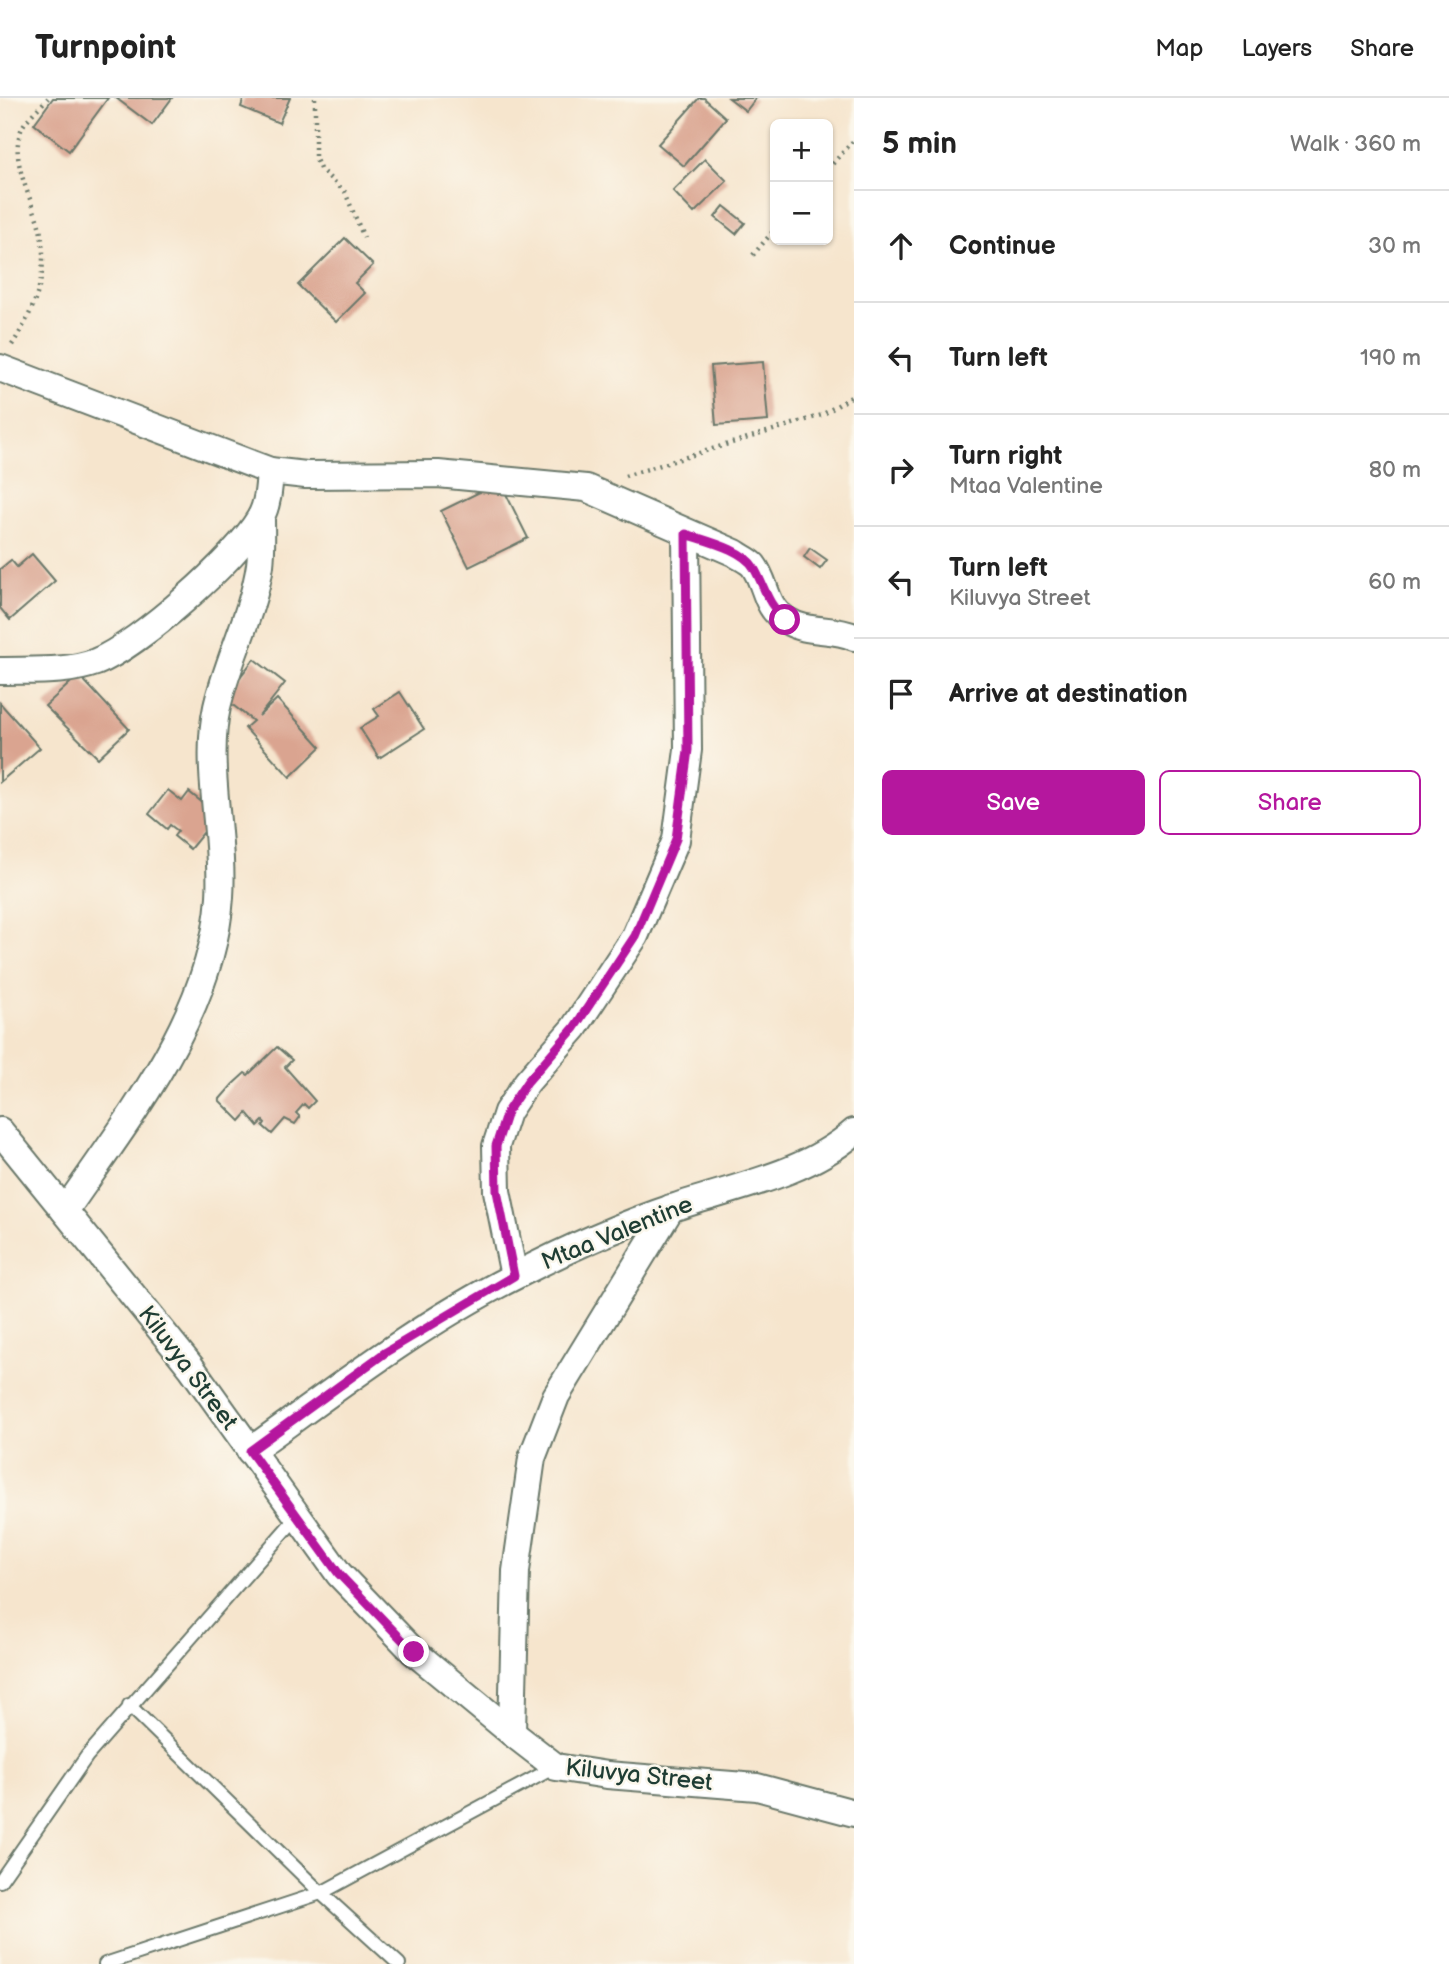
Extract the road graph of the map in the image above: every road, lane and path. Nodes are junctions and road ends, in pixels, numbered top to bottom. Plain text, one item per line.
1 (48, 98) edge
2 (315, 98) edge
3 (854, 139) edge
4 (833, 163) edge
5 (770, 235) edge
6 (364, 238) dead end
7 (753, 255) dead end
8 (3, 361) edge
9 (854, 395) edge
10 (270, 471) junction
11 (586, 488) junction
12 (261, 517) junction
13 (686, 534) junction
14 (854, 637) edge
15 (0, 671) edge
16 (0, 1131) edge
17 (854, 1132) edge
18 (671, 1208) junction
19 (65, 1211) junction
20 (514, 1276) junction
21 (250, 1451) junction
22 (296, 1518) junction
23 (129, 1705) junction
24 (512, 1733) junction
25 (556, 1767) junction
26 (854, 1813) edge
27 (0, 1881) edge
28 (321, 1893) junction
29 (105, 1964) edge
30 (399, 1964) edge

1 - 8 path
2 - 6 path
3 - 4 path
5 - 7 path
8 - 10 street
9 - 11 path
10 - 11 street
10 - 12 street
11 - 13 street
12 - 15 street
12 - 19 street
13 - 14 street
13 - 20 street
16 - 19 street, Kiluvya Street
17 - 18 street, Mtaa Valentine
18 - 20 street, Mtaa Valentine
18 - 24 street
19 - 21 street, Kiluvya Street
20 - 21 street, Mtaa Valentine
21 - 22 street, Kiluvya Street
22 - 23 lane
22 - 24 street, Kiluvya Street
23 - 27 lane
23 - 28 lane
24 - 25 street, Kiluvya Street
25 - 26 street, Kiluvya Street
25 - 28 lane
28 - 29 lane
28 - 30 lane

